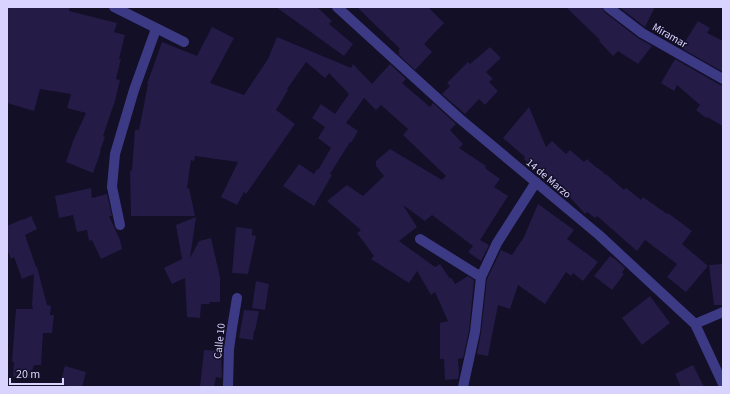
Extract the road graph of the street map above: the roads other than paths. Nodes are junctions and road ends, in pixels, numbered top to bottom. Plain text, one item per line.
1 (114, 7) edge
2 (337, 7) edge
3 (608, 7) edge
4 (156, 29) junction
5 (184, 42) dead end
6 (723, 79) edge
7 (536, 182) junction
8 (120, 225) dead end
9 (420, 239) dead end
10 (481, 277) junction
11 (237, 298) dead end
12 (723, 312) edge
13 (695, 324) junction
14 (723, 384) edge
15 (228, 387) edge
16 (463, 387) edge

1 - 4 street
2 - 7 street, 14 de Marzo
3 - 6 street, Miramar
4 - 5 street
4 - 8 street
7 - 10 street
7 - 13 street, 14 de Marzo
9 - 10 street
10 - 16 street
11 - 15 street, Calle 10
12 - 13 street
13 - 14 street, 14 de Marzo

